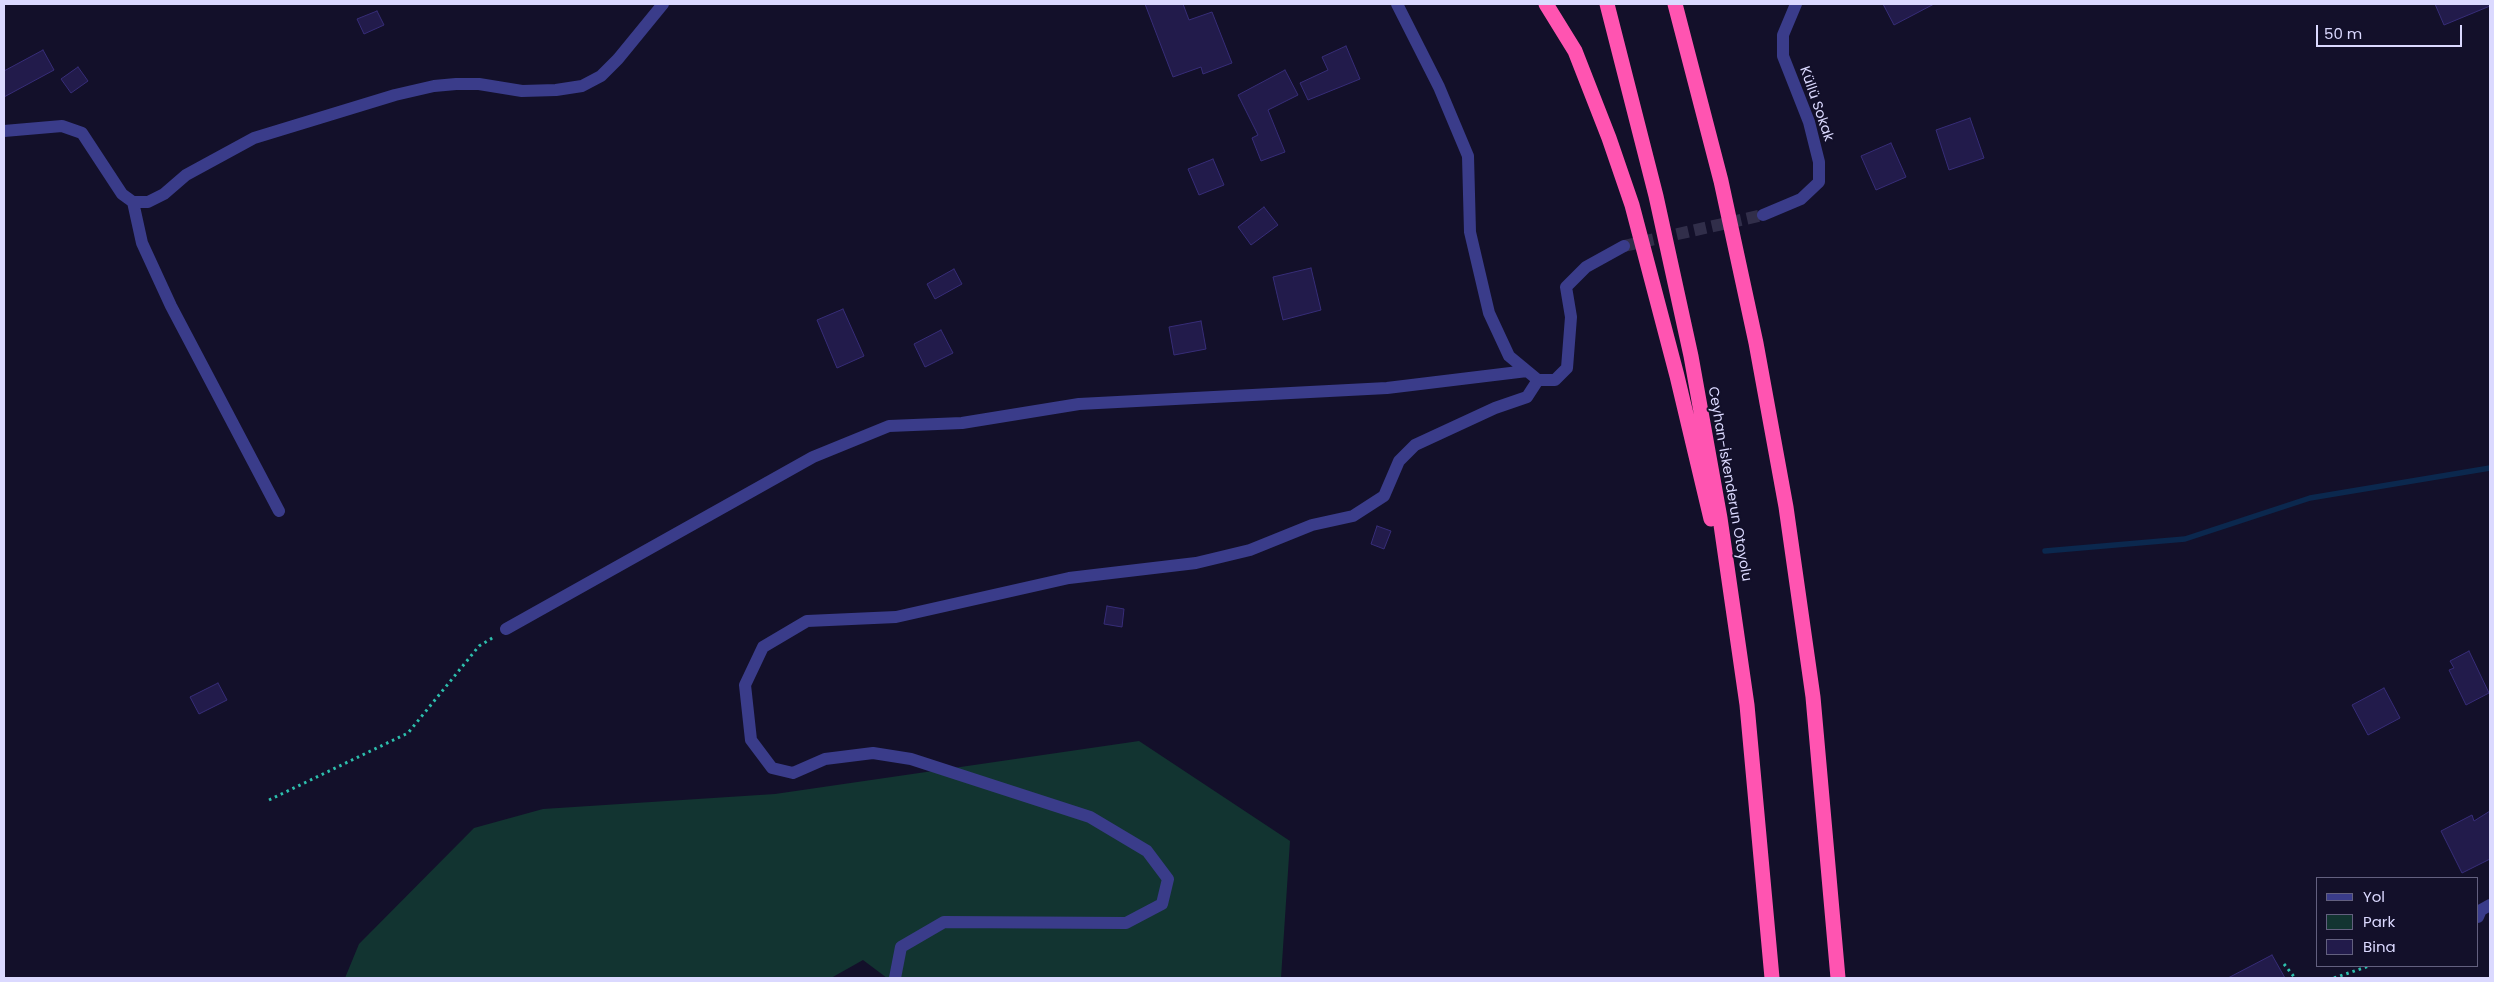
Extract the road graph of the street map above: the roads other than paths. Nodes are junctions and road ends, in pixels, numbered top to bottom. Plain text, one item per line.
1 (663, 4) edge
2 (1398, 4) edge
3 (1546, 4) edge
4 (1607, 4) edge
5 (1675, 4) edge
6 (1796, 4) edge
7 (4, 131) edge
8 (133, 202) junction
9 (1763, 215) tunnel mouth
10 (1624, 246) tunnel mouth
11 (1527, 371) junction
12 (1538, 380) junction
13 (279, 511) dead end
14 (506, 629) road end
15 (1747, 705) junction
16 (2490, 905) edge
17 (2479, 915) edge
18 (895, 978) edge
19 (1772, 978) edge
20 (1838, 978) edge

1 - 8 street
2 - 11 street
3 - 15 highway
4 - 15 highway, Ceyhan-İskenderun Otoyolu
5 - 20 highway
6 - 9 street, Küllü Sokak
7 - 8 street
8 - 13 street
10 - 12 street
11 - 12 street
11 - 14 street
12 - 18 street
15 - 19 highway, Ceyhan-İskenderun Otoyolu
16 - 17 street

